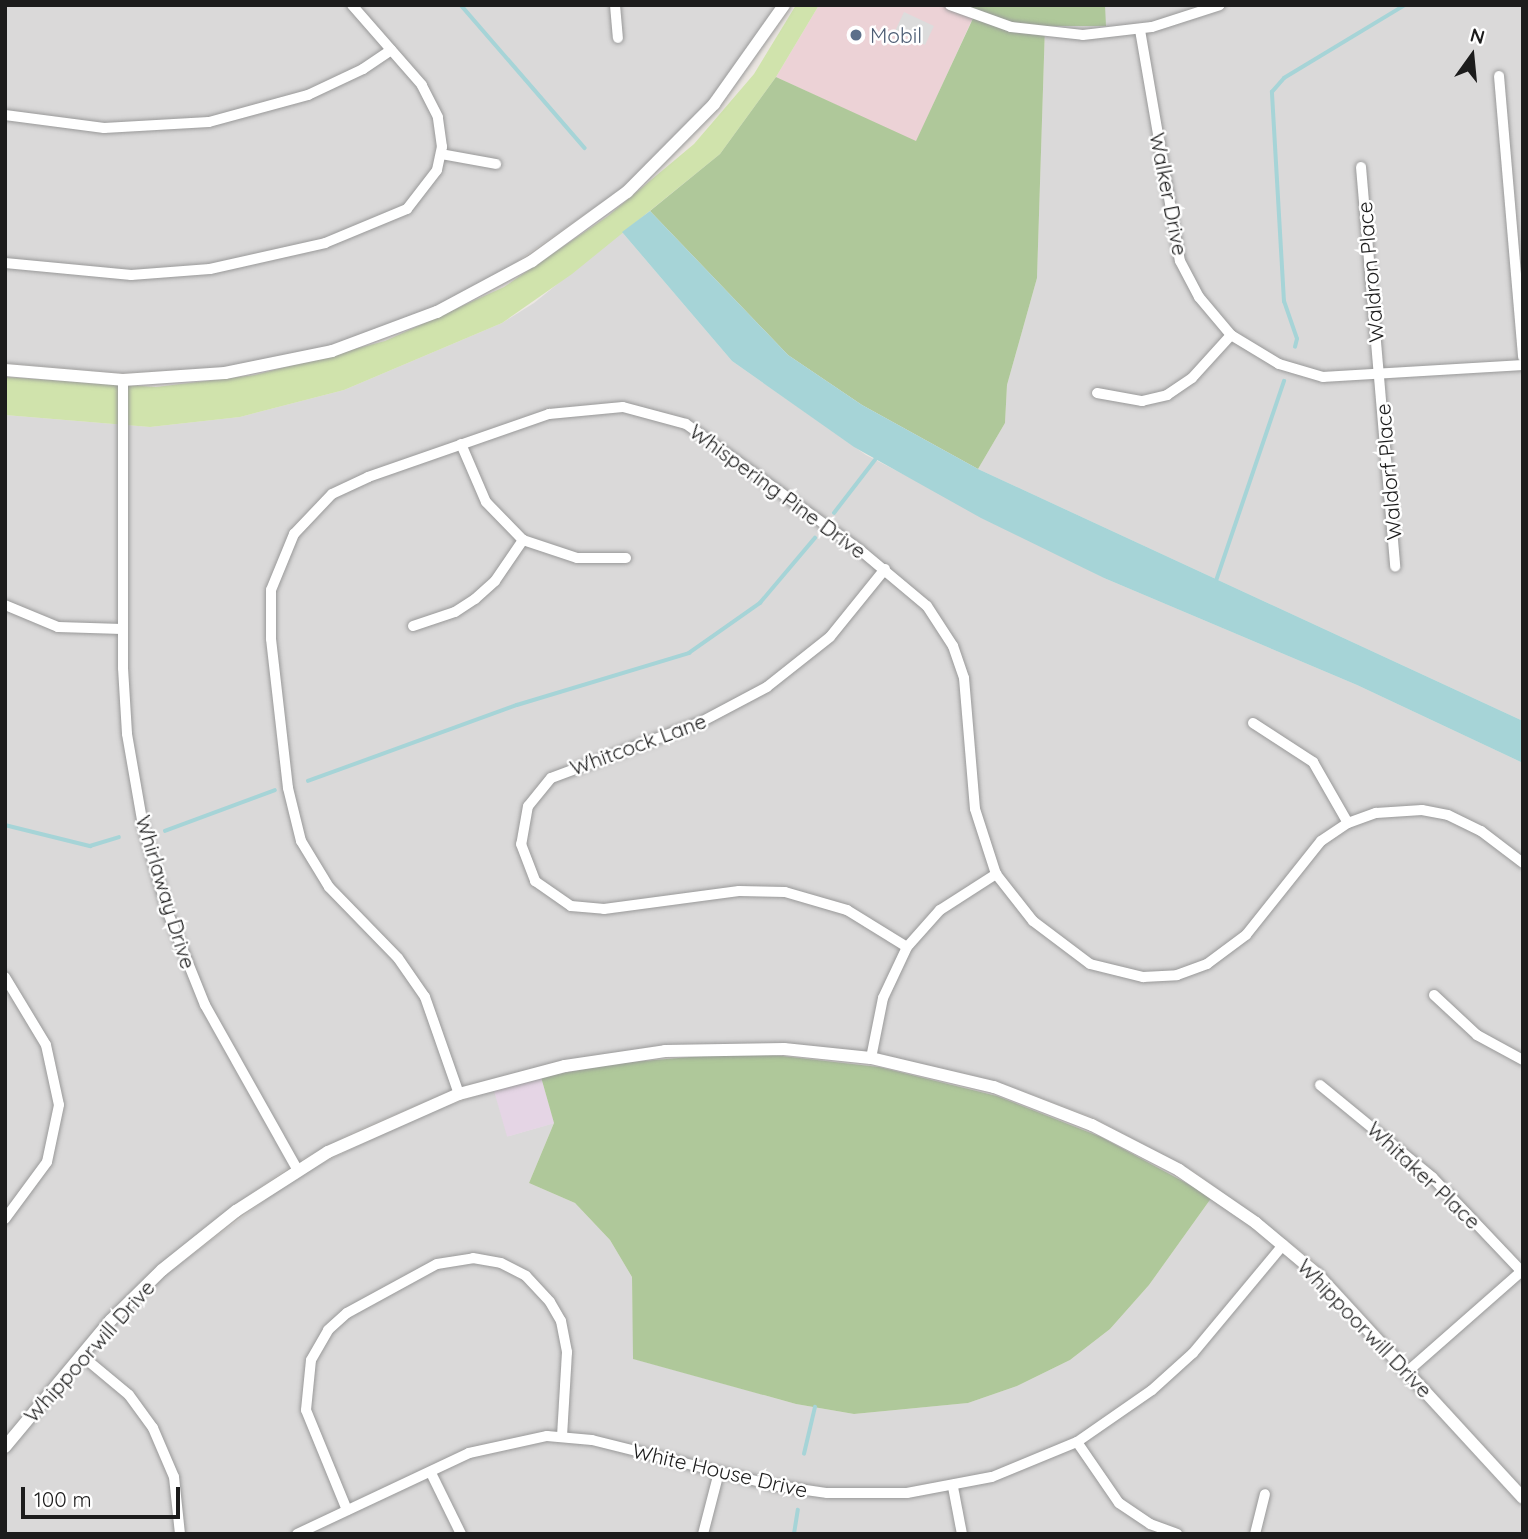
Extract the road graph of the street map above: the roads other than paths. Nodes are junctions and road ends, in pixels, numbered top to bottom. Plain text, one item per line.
1 (352, 5) edge
2 (615, 5) edge
3 (784, 5) edge
4 (950, 5) edge
5 (1220, 5) edge
6 (1140, 30) junction
7 (618, 38) dead end
8 (391, 50) junction
9 (1499, 76) dead end
10 (5, 115) edge
11 (441, 154) junction
12 (496, 164) dead end
13 (1361, 167) dead end
14 (5, 264) edge
15 (1231, 335) junction
16 (1523, 357) edge
17 (1523, 365) edge
18 (5, 370) edge
19 (1380, 377) junction
20 (123, 380) junction
21 (1097, 393) dead end
22 (461, 444) junction
23 (523, 540) junction
24 (626, 558) dead end
25 (1395, 567) dead end
26 (885, 569) junction
27 (5, 605) edge
28 (414, 626) dead end
29 (122, 629) junction
30 (1253, 723) dead end
31 (1348, 823) junction
32 (1523, 863) edge
33 (996, 874) junction
34 (907, 947) junction
35 (5, 976) edge
36 (1434, 995) dead end
37 (871, 1058) junction
38 (1523, 1060) edge
39 (1320, 1085) dead end
40 (459, 1094) junction
41 (297, 1169) junction
42 (5, 1219) edge
43 (1283, 1245) junction
44 (1522, 1272) edge
45 (81, 1355) junction
46 (1408, 1371) junction
47 (562, 1436) junction
48 (1077, 1442) junction
49 (5, 1447) edge
50 (431, 1472) junction
51 (719, 1472) junction
52 (953, 1486) junction
53 (1265, 1494) dead end
54 (1523, 1497) edge
55 (347, 1510) junction
56 (180, 1534) edge
57 (297, 1534) edge
58 (461, 1534) edge
59 (703, 1534) edge
60 (962, 1534) edge
61 (1177, 1534) edge
62 (1255, 1534) edge

1 - 8 street
2 - 7 street
3 - 20 street
4 - 6 street
5 - 6 street
6 - 15 street, Walker Drive
8 - 10 street
8 - 11 street
9 - 16 street
11 - 12 street
11 - 14 street
13 - 19 street, Waldron Place
15 - 19 street, Walker Drive
15 - 21 street
17 - 19 street, Walker Drive
18 - 20 street
19 - 25 street, Waldorf Place
20 - 29 street, Whirlaway Drive
22 - 23 street
22 - 26 street, Whispering Pine Drive
22 - 40 street, Whispering Pine Drive
23 - 24 street
23 - 28 street
26 - 33 street, Whispering Pine Drive
26 - 34 street, Whitcock Lane
27 - 29 street
29 - 41 street, Whirlaway Drive
30 - 31 street
31 - 32 street, Whispering Pine Drive
31 - 33 street, Whispering Pine Drive
33 - 34 street
34 - 37 street
35 - 42 street
36 - 38 street
37 - 40 street, Whippoorwill Drive
37 - 43 street, Whippoorwill Drive
39 - 44 street, Whitaker Place
40 - 41 street, Whippoorwill Drive
41 - 45 street, Whippoorwill Drive
43 - 46 street, Whippoorwill Drive
43 - 48 street, White House Drive
44 - 46 street
45 - 49 street, Whippoorwill Drive
45 - 56 street
46 - 54 street, Whippoorwill Drive
47 - 50 street, White House Drive
47 - 51 street, White House Drive
47 - 55 street
48 - 52 street, White House Drive
48 - 61 street
50 - 55 street, White House Drive
50 - 58 street
51 - 52 street, White House Drive
51 - 59 street
52 - 60 street
53 - 62 street
55 - 57 street, White House Drive

